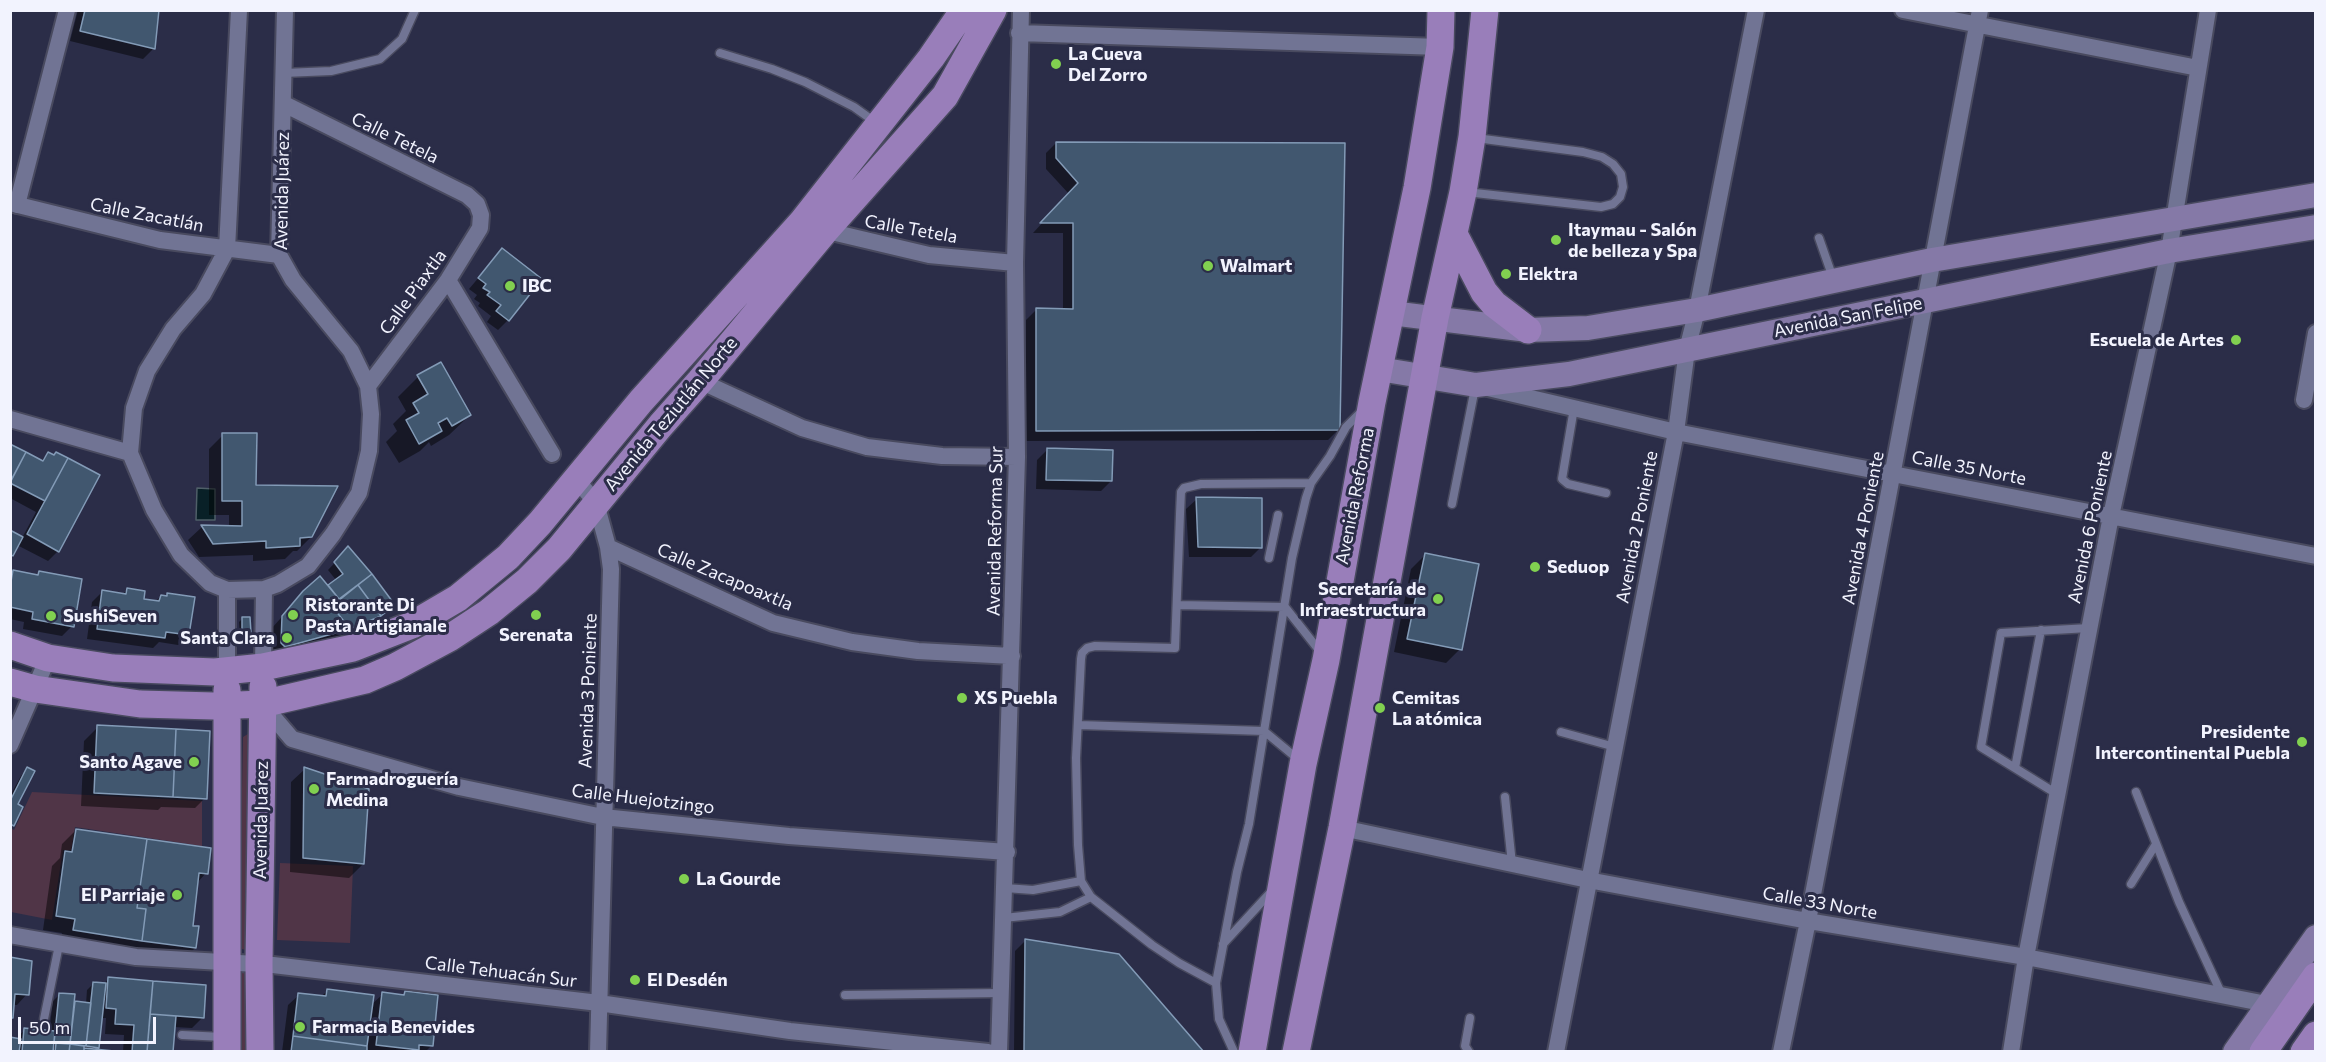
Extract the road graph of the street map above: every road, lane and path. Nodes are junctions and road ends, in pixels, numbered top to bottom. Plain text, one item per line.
1 (67, 10) edge
2 (239, 10) edge
3 (285, 10) edge
4 (415, 10) edge
5 (964, 10) edge
6 (993, 10) edge
7 (1021, 10) edge
8 (1442, 10) edge
9 (1485, 10) edge
10 (1756, 10) edge
11 (1903, 10) edge
12 (2208, 10) edge
13 (1979, 18) edge
14 (1019, 33) junction
15 (1440, 47) junction
16 (720, 53) dead end
17 (2198, 68) junction
18 (284, 73) junction
19 (284, 104) junction
20 (878, 124) junction
21 (1472, 137) junction
22 (1462, 192) junction
23 (2316, 195) edge
24 (14, 204) edge
25 (481, 215) joint
26 (2174, 220) junction
27 (814, 226) junction
28 (2316, 227) edge
29 (1455, 236) junction
30 (1819, 238) dead end
31 (227, 249) junction
32 (2169, 251) junction
33 (279, 255) junction
34 (1932, 260) junction
35 (1015, 263) junction
36 (448, 280) junction
37 (1834, 281) junction
38 (1924, 301) junction
39 (1697, 310) junction
40 (1391, 313) junction
41 (1435, 318) junction
42 (1528, 330) junction
43 (2316, 333) edge
44 (1687, 350) junction
45 (1379, 369) junction
46 (1424, 377) junction
47 (700, 381) junction
48 (1476, 385) junction
49 (368, 386) junction
50 (2304, 399) dead end
51 (1372, 402) junction
52 (1574, 408) junction
53 (10, 419) edge
54 (1676, 432) junction
55 (130, 453) junction
56 (552, 454) dead end
57 (1017, 457) junction
58 (1893, 473) junction
59 (576, 480) junction
60 (1311, 483) junction
61 (1606, 493) dead end
62 (596, 503) junction
63 (1452, 504) dead end
64 (1278, 515) dead end
65 (2111, 516) junction
66 (608, 547) junction
67 (2316, 556) edge
68 (1269, 558) dead end
69 (264, 589) junction
70 (226, 590) junction
71 (1177, 605) junction
72 (1285, 607) junction
73 (2089, 628) junction
74 (2041, 630) junction
75 (10, 645) edge
76 (1012, 656) junction
77 (48, 658) junction
78 (263, 667) junction
79 (1325, 668) junction
80 (227, 671) junction
81 (1367, 684) junction
82 (23, 686) edge
83 (262, 704) junction
84 (226, 706) junction
85 (1079, 725) junction
86 (1264, 730) junction
87 (1561, 732) dead end
88 (10, 745) edge
89 (1614, 747) junction
90 (1303, 764) junction
91 (2015, 768) junction
92 (2136, 792) dead end
93 (2057, 794) junction
94 (1505, 797) dead end
95 (603, 817) junction
96 (1342, 828) junction
97 (2156, 844) junction
98 (1006, 852) junction
99 (1512, 864) junction
100 (1588, 880) junction
101 (1081, 881) junction
102 (1282, 881) junction
103 (2131, 884) dead end
104 (1005, 888) junction
105 (1091, 897) junction
106 (1004, 918) junction
107 (1808, 921) junction
108 (10, 935) edge
109 (2316, 937) edge
110 (1223, 944) junction
111 (59, 945) junction
112 (2026, 957) junction
113 (226, 963) junction
114 (258, 964) junction
115 (2308, 969) edge
116 (1216, 983) junction
117 (1001, 993) junction
118 (845, 995) dead end
119 (2222, 995) junction
120 (599, 1004) junction
121 (2287, 1005) junction
122 (1470, 1018) dead end
123 (44, 1019) dead end
124 (182, 1035) dead end
125 (2316, 1035) edge
126 (227, 1044) edge
127 (260, 1052) edge
128 (598, 1052) edge
129 (988, 1052) edge
130 (999, 1052) edge
131 (1234, 1052) edge
132 (1252, 1052) edge
133 (1296, 1052) edge
134 (1469, 1052) edge
135 (1557, 1052) edge
136 (1781, 1052) edge
137 (2011, 1052) edge
138 (2235, 1052) edge
139 (2263, 1052) edge
140 (2304, 1052) edge

1 - 24 street
2 - 31 street
3 - 18 street, Avenida Juárez
4 - 18 lane
5 - 20 main road, Avenida Teziutlán Norte
6 - 27 main road, Avenida Teziutlán Norte
7 - 14 street, Avenida Reforma Sur
8 - 15 main road, Avenida Reforma
9 - 21 main road
10 - 39 street, Avenida 2 Poniente
11 - 13 street
12 - 17 street, Avenida 6 Poniente
13 - 17 street
13 - 34 street, Avenida 4 Poniente
14 - 15 street
14 - 35 street, Avenida Reforma Sur
15 - 40 main road, Avenida Reforma
16 - 20 lane
17 - 26 street, Avenida 6 Poniente
18 - 19 street, Avenida Juárez
19 - 25 street, Calle Tetela
19 - 33 street, Avenida Juárez
20 - 27 main road, Avenida Teziutlán Norte
21 - 22 main road
21 - 22 lane
22 - 29 main road
23 - 26 main road, Avenida San Felipe
24 - 31 street, Calle Zacatlán
25 - 36 street, Calle Piaxtla
26 - 32 street, Avenida 6 Poniente
26 - 34 main road, Avenida San Felipe
27 - 35 street, Calle Tetela
27 - 47 main road, Avenida Teziutlán Norte
27 - 59 main road, Avenida Teziutlán Norte
28 - 32 main road, Avenida San Felipe
29 - 41 main road
29 - 42 main road
30 - 37 lane
31 - 33 street, Calle Zacatlán
31 - 55 street
32 - 38 main road, Avenida San Felipe
32 - 65 street, Avenida 6 Poniente
33 - 49 street, Avenida Juárez
34 - 37 main road, Avenida San Felipe
34 - 38 street, Avenida 4 Poniente
35 - 57 street, Avenida Reforma Sur
36 - 49 street, Calle Piaxtla
36 - 56 street
37 - 39 main road, Avenida San Felipe
38 - 44 main road, Avenida San Felipe
38 - 58 street, Avenida 4 Poniente
39 - 42 main road, Avenida San Felipe
39 - 44 street, Avenida 2 Poniente
40 - 41 main road, Avenida San Felipe
40 - 45 main road, Avenida Reforma
41 - 42 main road, Avenida San Felipe
41 - 46 main road
43 - 50 street
44 - 48 main road, Avenida San Felipe
44 - 54 street, Avenida 2 Poniente
45 - 46 main road, Avenida San Felipe
45 - 51 main road, Avenida Reforma
46 - 48 main road, Avenida San Felipe
46 - 81 main road
47 - 57 street
47 - 62 main road, Avenida Teziutlán Norte
48 - 52 street, Calle 35 Norte
48 - 63 lane
49 - 69 street, Avenida Juárez
51 - 60 lane
51 - 79 main road, Avenida Reforma
52 - 54 street, Calle 35 Norte
52 - 61 lane
53 - 55 street
54 - 58 street, Calle 35 Norte
54 - 89 street, Avenida 2 Poniente
55 - 70 street
57 - 76 street, Avenida Reforma Sur
58 - 65 street, Calle 35 Norte
58 - 107 street, Avenida 4 Poniente
59 - 62 street
59 - 78 main road, Avenida Teziutlán Norte
60 - 71 lane
60 - 72 lane
62 - 66 street
62 - 83 main road, Avenida Teziutlán Norte
64 - 68 lane
65 - 67 street, Calle 35 Norte
65 - 73 street, Avenida 6 Poniente
66 - 76 street, Calle Zacapoaxtla
66 - 95 street, Avenida 3 Poniente
69 - 70 street, Avenida Juárez
69 - 78 street, Avenida Juárez
70 - 80 street, Avenida Juárez
71 - 72 lane
71 - 85 lane
72 - 79 lane
72 - 86 lane
73 - 74 lane
73 - 93 street, Avenida 6 Poniente
74 - 91 lane
74 - 91 lane
75 - 77 main road, Avenida Teziutlán Norte
76 - 98 street, Avenida Reforma Sur
77 - 80 main road, Avenida Teziutlán Norte
77 - 82 street
78 - 80 main road, Avenida Teziutlán Norte
78 - 83 main road, Avenida Juárez
79 - 81 main road
79 - 90 main road, Avenida Reforma
80 - 84 main road, Avenida Juárez
81 - 96 main road
82 - 84 main road, Avenida Teziutlán Norte
82 - 88 street
83 - 84 main road, Avenida Teziutlán Norte
83 - 95 street, Calle Huejotzingo
83 - 114 main road, Avenida Juárez
84 - 113 main road, Avenida Juárez
85 - 86 lane
85 - 101 lane
86 - 90 lane
86 - 110 lane
87 - 89 lane
89 - 100 street, Avenida 2 Poniente
90 - 102 main road, Avenida Reforma
91 - 93 lane
92 - 97 lane
93 - 112 street, Avenida 6 Poniente
94 - 99 lane
95 - 98 street, Calle Huejotzingo
95 - 120 street, Avenida 3 Poniente
96 - 99 street, Calle 33 Norte
96 - 133 main road
97 - 103 lane
97 - 119 lane
98 - 104 street, Avenida Reforma Sur
99 - 100 street, Calle 33 Norte
100 - 107 street, Calle 33 Norte
100 - 135 street, Avenida 2 Poniente
101 - 104 lane
101 - 105 lane
102 - 110 lane
102 - 132 main road, Avenida Reforma
104 - 106 street, Avenida Reforma Sur
105 - 106 lane
105 - 116 lane
106 - 117 street, Avenida Reforma Sur
107 - 112 street, Calle 33 Norte
107 - 136 street, Avenida 4 Poniente
108 - 111 street, Calle Tehuacán Sur
109 - 115 main road
110 - 116 lane
111 - 113 street, Calle Tehuacán Sur
111 - 123 lane
112 - 119 street, Calle 33 Norte
112 - 137 street, Avenida 6 Poniente
113 - 114 street, Calle Tehuacán Sur
113 - 126 main road, Avenida Juárez
114 - 120 street, Calle Tehuacán Sur
114 - 127 main road, Avenida Juárez
115 - 121 main road
116 - 131 lane
117 - 118 lane
117 - 130 street, Avenida Reforma Sur
119 - 121 street, Calle 33 Norte
120 - 128 street, Avenida 3 Poniente
120 - 129 street, Calle Tehuacán Sur
121 - 138 main road
121 - 139 main road
122 - 134 lane
124 - 126 lane
125 - 140 main road

